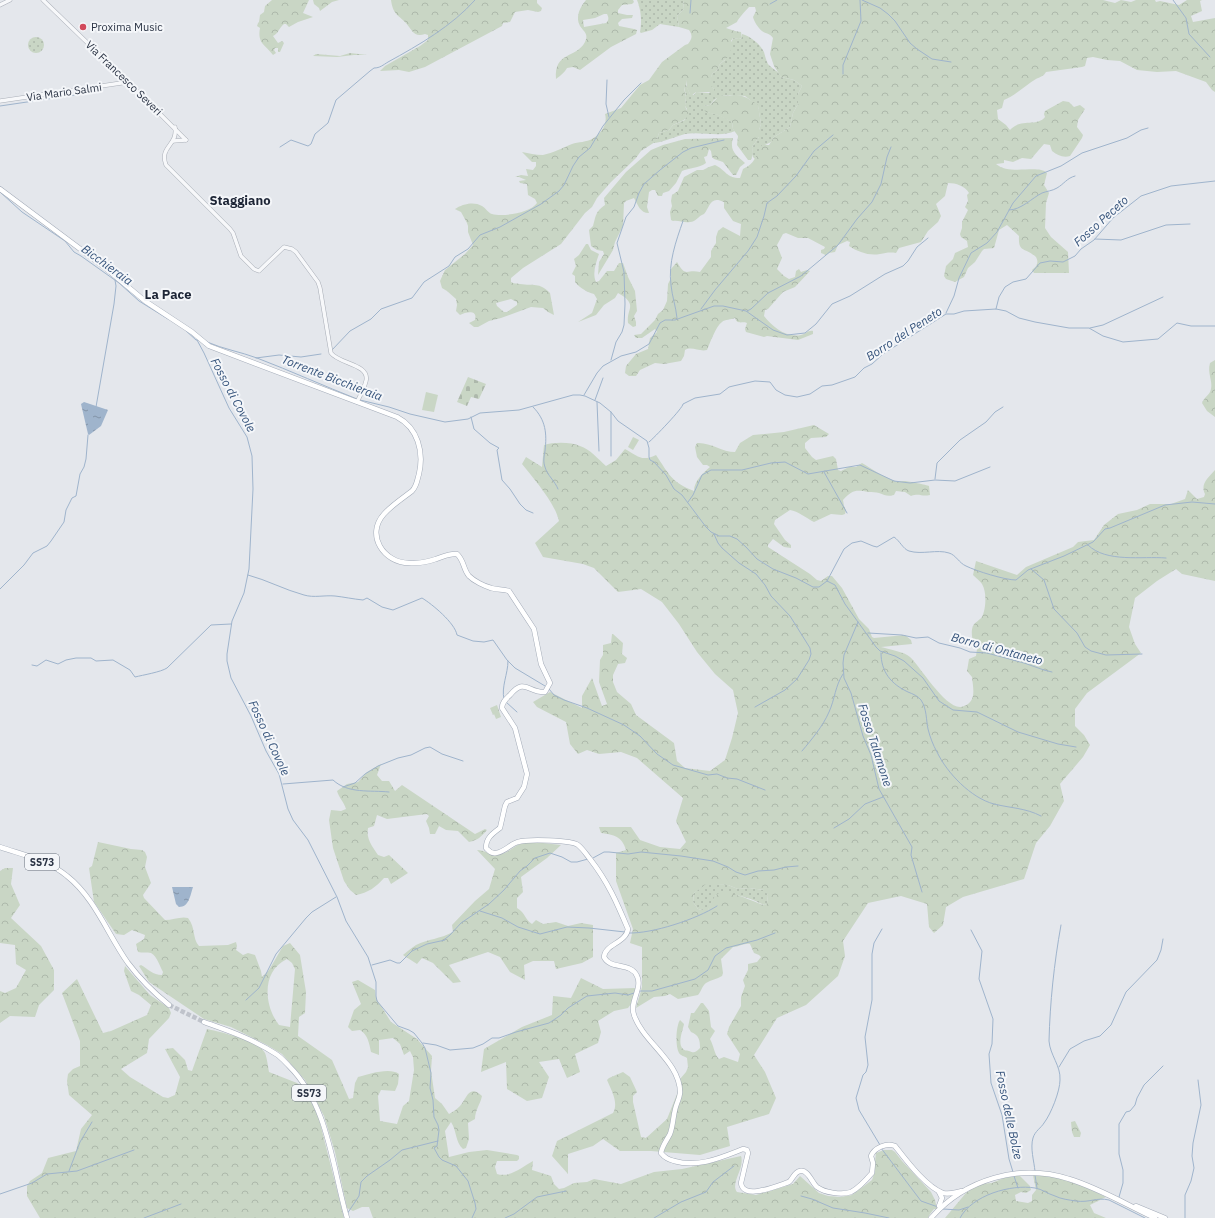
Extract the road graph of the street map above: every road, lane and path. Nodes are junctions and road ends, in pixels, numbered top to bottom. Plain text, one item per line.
1 (10, 0) edge
2 (43, 0) edge
3 (0, 5) edge
4 (128, 82) junction
5 (0, 101) edge
6 (175, 127) junction
7 (181, 134) junction
8 (175, 139) junction
9 (0, 189) edge
10 (358, 400) junction
11 (0, 847) edge
12 (169, 1004) tunnel mouth
13 (204, 1022) tunnel mouth
14 (962, 1191) junction
15 (942, 1194) junction
16 (1109, 1196) junction
17 (948, 1200) junction
18 (936, 1211) junction
19 (347, 1218) edge
20 (930, 1218) edge
21 (1155, 1218) edge
22 (1165, 1218) edge

1 - 3 street
2 - 4 street, Via Francesco Severi
4 - 5 street, Via Mario Salmi
4 - 6 street, Via Francesco Severi
6 - 7 street, Via Francesco Severi
6 - 8 street
7 - 8 street
7 - 8 street, Via Francesco Severi
8 - 10 street
9 - 10 main road
10 - 15 main road
11 - 12 main road, SS73
13 - 19 main road, SS73
14 - 15 main road
14 - 16 main road
14 - 17 main road
15 - 17 main road
15 - 18 main road
16 - 21 main road
16 - 22 main road
17 - 18 main road
18 - 20 main road

